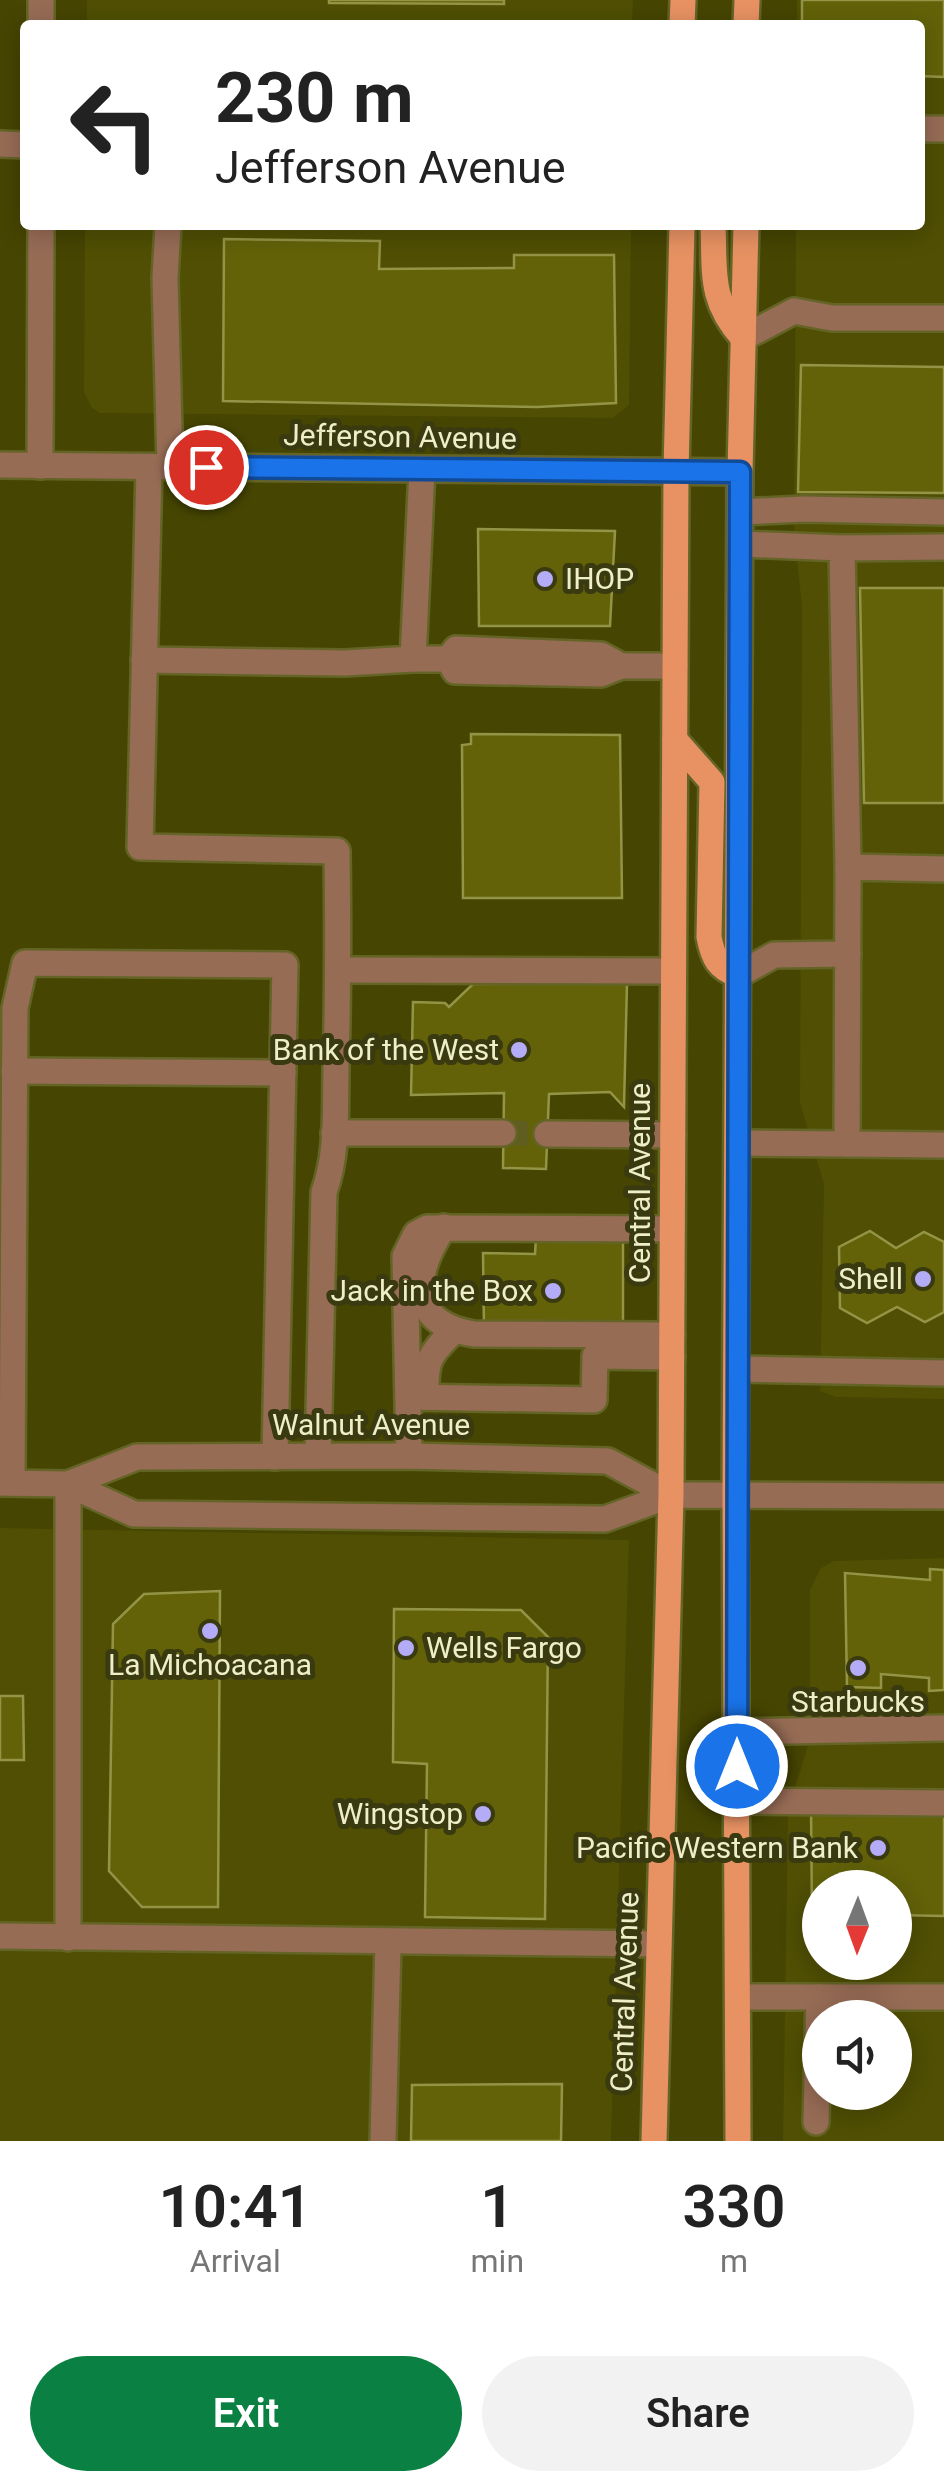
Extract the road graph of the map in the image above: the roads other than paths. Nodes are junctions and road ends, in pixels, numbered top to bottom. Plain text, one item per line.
1 (40, 230) edge
2 (168, 230) edge
3 (682, 230) edge
4 (713, 230) edge
5 (746, 230) edge
6 (944, 318) edge
7 (743, 338) junction
8 (0, 466) edge
9 (40, 466) junction
10 (160, 467) junction
11 (422, 470) junction
12 (676, 472) junction
13 (740, 472) junction
14 (740, 512) junction
15 (944, 512) edge
16 (740, 544) junction
17 (944, 547) edge
18 (842, 548) junction
19 (144, 660) junction
20 (413, 660) junction
21 (675, 666) junction
22 (675, 740) junction
23 (848, 867) junction
24 (944, 869) edge
25 (848, 954) junction
26 (339, 970) junction
27 (674, 970) junction
28 (738, 976) junction
29 (14, 1070) junction
30 (283, 1074) junction
31 (334, 1133) junction
32 (503, 1133) tunnel mouth
33 (547, 1134) tunnel mouth
34 (673, 1135) junction
35 (737, 1143) junction
36 (847, 1144) junction
37 (944, 1145) edge
38 (444, 1227) junction
39 (672, 1229) junction
40 (454, 1331) junction
41 (672, 1346) junction
42 (736, 1369) junction
43 (944, 1373) edge
44 (417, 1397) junction
45 (318, 1456) junction
46 (409, 1456) junction
47 (274, 1457) junction
48 (6, 1483) edge
49 (68, 1484) junction
50 (671, 1494) junction
51 (735, 1495) junction
52 (944, 1496) edge
53 (944, 1728) edge
54 (736, 1732) junction
55 (737, 1800) junction
56 (944, 1803) edge
57 (0, 1936) edge
58 (68, 1938) junction
59 (388, 1943) junction
60 (659, 1944) junction
61 (738, 1997) junction
62 (818, 1997) junction
63 (944, 1998) edge
64 (816, 2122) dead end
65 (383, 2141) edge
66 (654, 2141) edge
67 (738, 2141) edge

1 - 9 street
2 - 10 street
3 - 12 main road, Central Avenue
4 - 7 main road
5 - 7 main road
6 - 7 street
7 - 13 main road
8 - 9 street, Jefferson Avenue
9 - 10 street, Jefferson Avenue
10 - 11 street, Jefferson Avenue
10 - 19 street
11 - 12 street, Jefferson Avenue
11 - 20 street
12 - 13 street, Jefferson Avenue
12 - 21 main road, Central Avenue
13 - 14 main road
14 - 15 street
14 - 16 main road
16 - 18 street
16 - 28 main road
17 - 18 street
18 - 23 street
19 - 20 street
19 - 26 street
20 - 21 street
21 - 22 main road, Central Avenue
22 - 27 main road, Central Avenue
22 - 28 main road
23 - 24 street
23 - 25 street
25 - 28 street
25 - 36 street
26 - 27 street
26 - 31 street
27 - 34 main road, Central Avenue
28 - 35 main road
29 - 30 street
29 - 30 street
29 - 48 street
30 - 47 street
31 - 32 street
31 - 45 street
33 - 34 street
34 - 39 main road, Central Avenue
35 - 36 street
35 - 42 main road
36 - 37 street
38 - 39 street
38 - 40 street
38 - 44 street
39 - 41 main road, Central Avenue
40 - 41 street
40 - 44 street
41 - 44 street
41 - 50 main road, Central Avenue
42 - 43 street
42 - 51 main road
44 - 46 street
45 - 46 street, Walnut Avenue
45 - 47 street, Walnut Avenue
46 - 50 street, Walnut Avenue
47 - 49 street, Walnut Avenue
48 - 49 street, Walnut Avenue
49 - 50 street, Walnut Avenue
49 - 58 street
50 - 51 street, Walnut Avenue
50 - 60 main road, Central Avenue
51 - 52 street, Walnut Avenue
51 - 54 main road
53 - 54 street
54 - 55 main road
55 - 56 street
55 - 61 main road
57 - 58 street
58 - 59 street
59 - 60 street
59 - 65 street
60 - 66 main road, Central Avenue
61 - 62 street
61 - 67 main road
62 - 63 street
62 - 64 street

